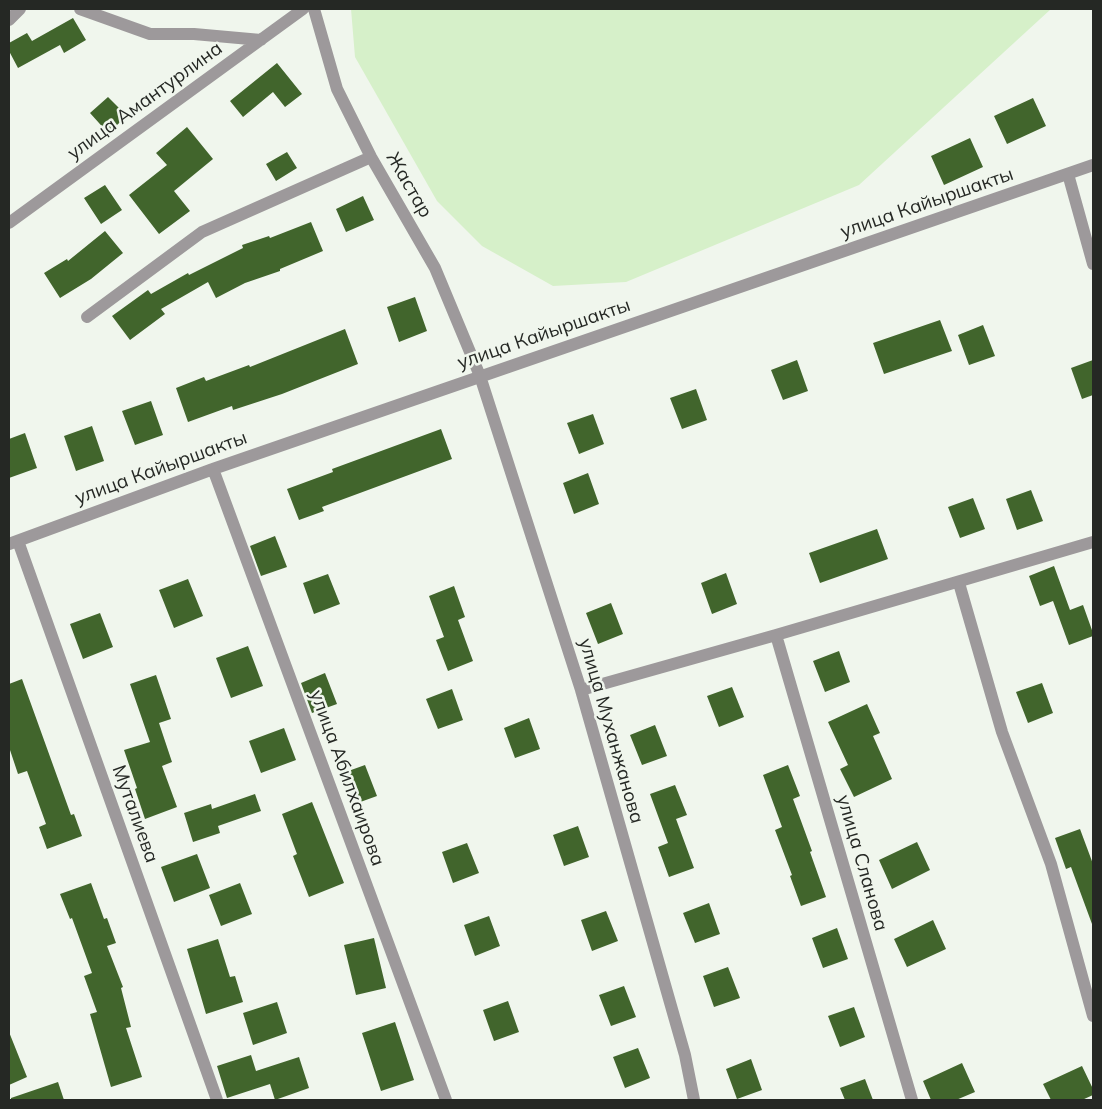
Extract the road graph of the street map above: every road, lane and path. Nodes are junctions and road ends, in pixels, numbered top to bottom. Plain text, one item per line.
1 (20, 9) edge
2 (80, 9) edge
3 (303, 9) edge
4 (314, 9) edge
5 (9, 20) edge
6 (261, 40) junction
7 (371, 157) junction
8 (1093, 165) edge
9 (1068, 174) junction
10 (9, 223) edge
11 (1093, 264) edge
12 (87, 317) dead end
13 (480, 376) junction
14 (212, 469) junction
15 (1093, 542) edge
16 (13, 543) edge
17 (959, 583) junction
18 (776, 636) junction
19 (581, 690) junction
20 (1093, 1016) edge
21 (217, 1100) edge
22 (446, 1100) edge
23 (694, 1100) edge
24 (912, 1100) edge

1 - 5 street
2 - 6 street
3 - 6 street, улица Амантурлина
4 - 7 street, Жастар
6 - 10 street, улица Амантурлина
7 - 12 street
7 - 13 street, Жастар
8 - 9 street, улица Кайыршакты
9 - 11 street
9 - 13 street, улица Кайыршакты
13 - 14 street, улица Кайыршакты
13 - 19 street, улица Муханжанова
14 - 16 street, улица Кайыршакты
14 - 22 street, улица Абилхаирова
15 - 17 street
16 - 21 street, Муталиева
17 - 18 street
17 - 20 street
18 - 19 street
18 - 24 street, улица Сланова
19 - 23 street, улица Муханжанова

